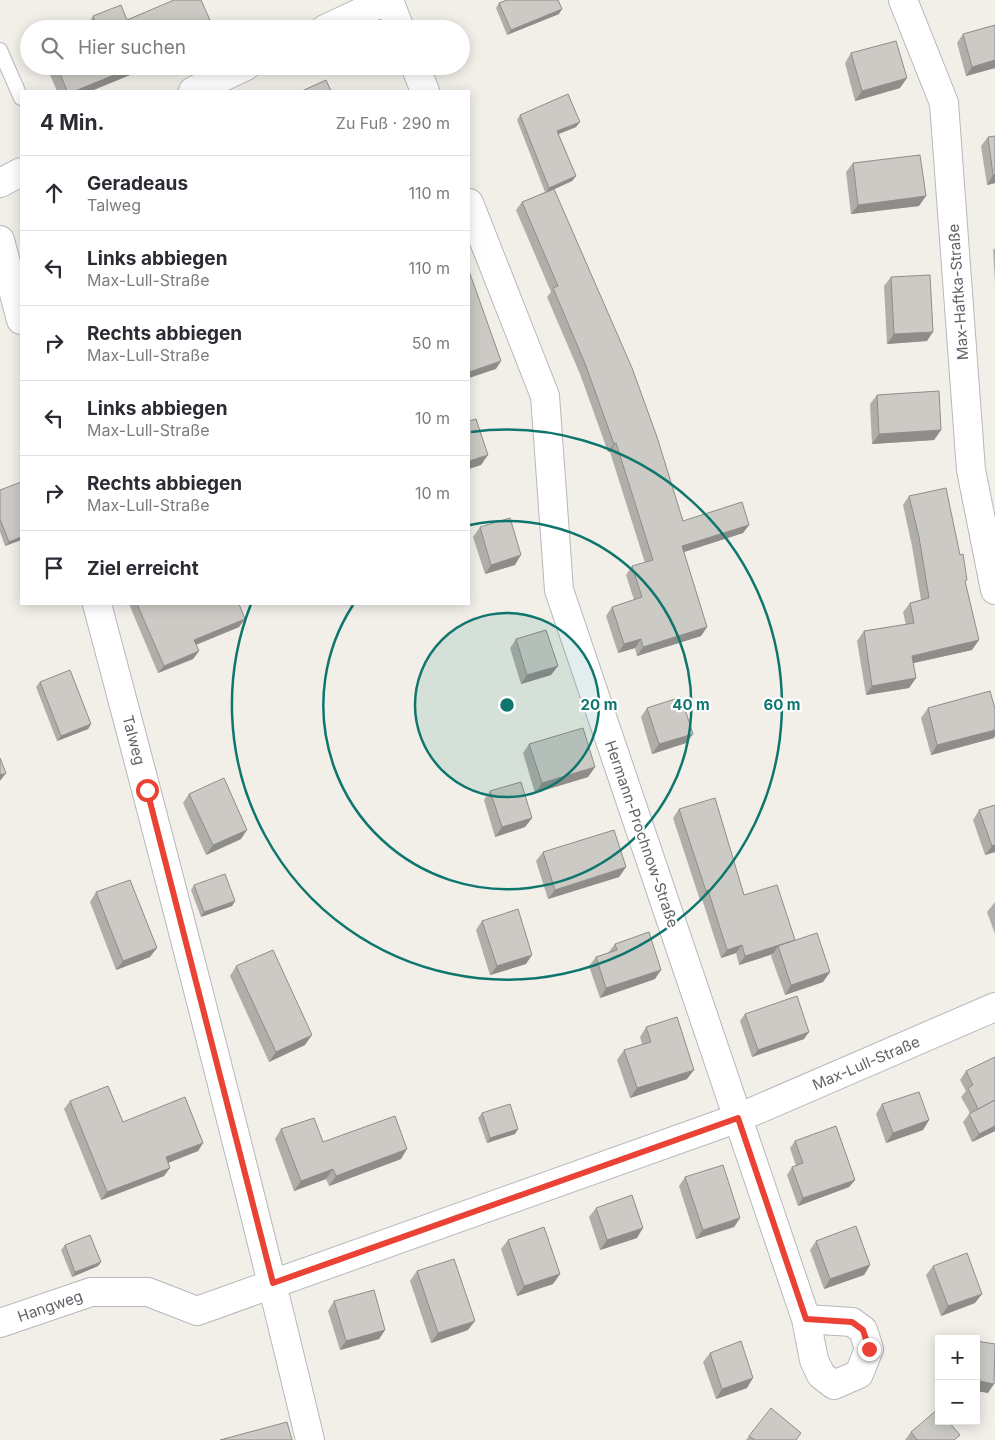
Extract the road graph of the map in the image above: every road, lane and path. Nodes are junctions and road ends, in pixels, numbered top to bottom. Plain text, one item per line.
1 (388, 0) edge
2 (903, 0) edge
3 (345, 20) edge
4 (396, 20) edge
5 (0, 50) edge
6 (227, 75) edge
7 (419, 75) edge
8 (195, 90) edge
9 (425, 90) edge
10 (20, 96) edge
11 (20, 173) edge
12 (0, 183) edge
13 (470, 205) edge
14 (0, 240) edge
15 (20, 316) edge
16 (995, 590) edge
17 (97, 605) edge
18 (995, 1008) edge
19 (738, 1118) junction
20 (273, 1283) junction
21 (806, 1319) dead end
22 (0, 1323) edge
23 (310, 1440) edge

1 - 3 street
1 - 4 street
2 - 16 street, Max-Haftka-Straße
5 - 10 lane
6 - 8 street
7 - 9 street
11 - 12 street
13 - 19 street, Hermann-Prochnow-Straße
14 - 15 street
17 - 20 street, Talweg
18 - 19 street, Max-Lull-Straße
19 - 20 street, Max-Lull-Straße
19 - 21 street
20 - 22 street, Hangweg
20 - 23 street, Talweg

